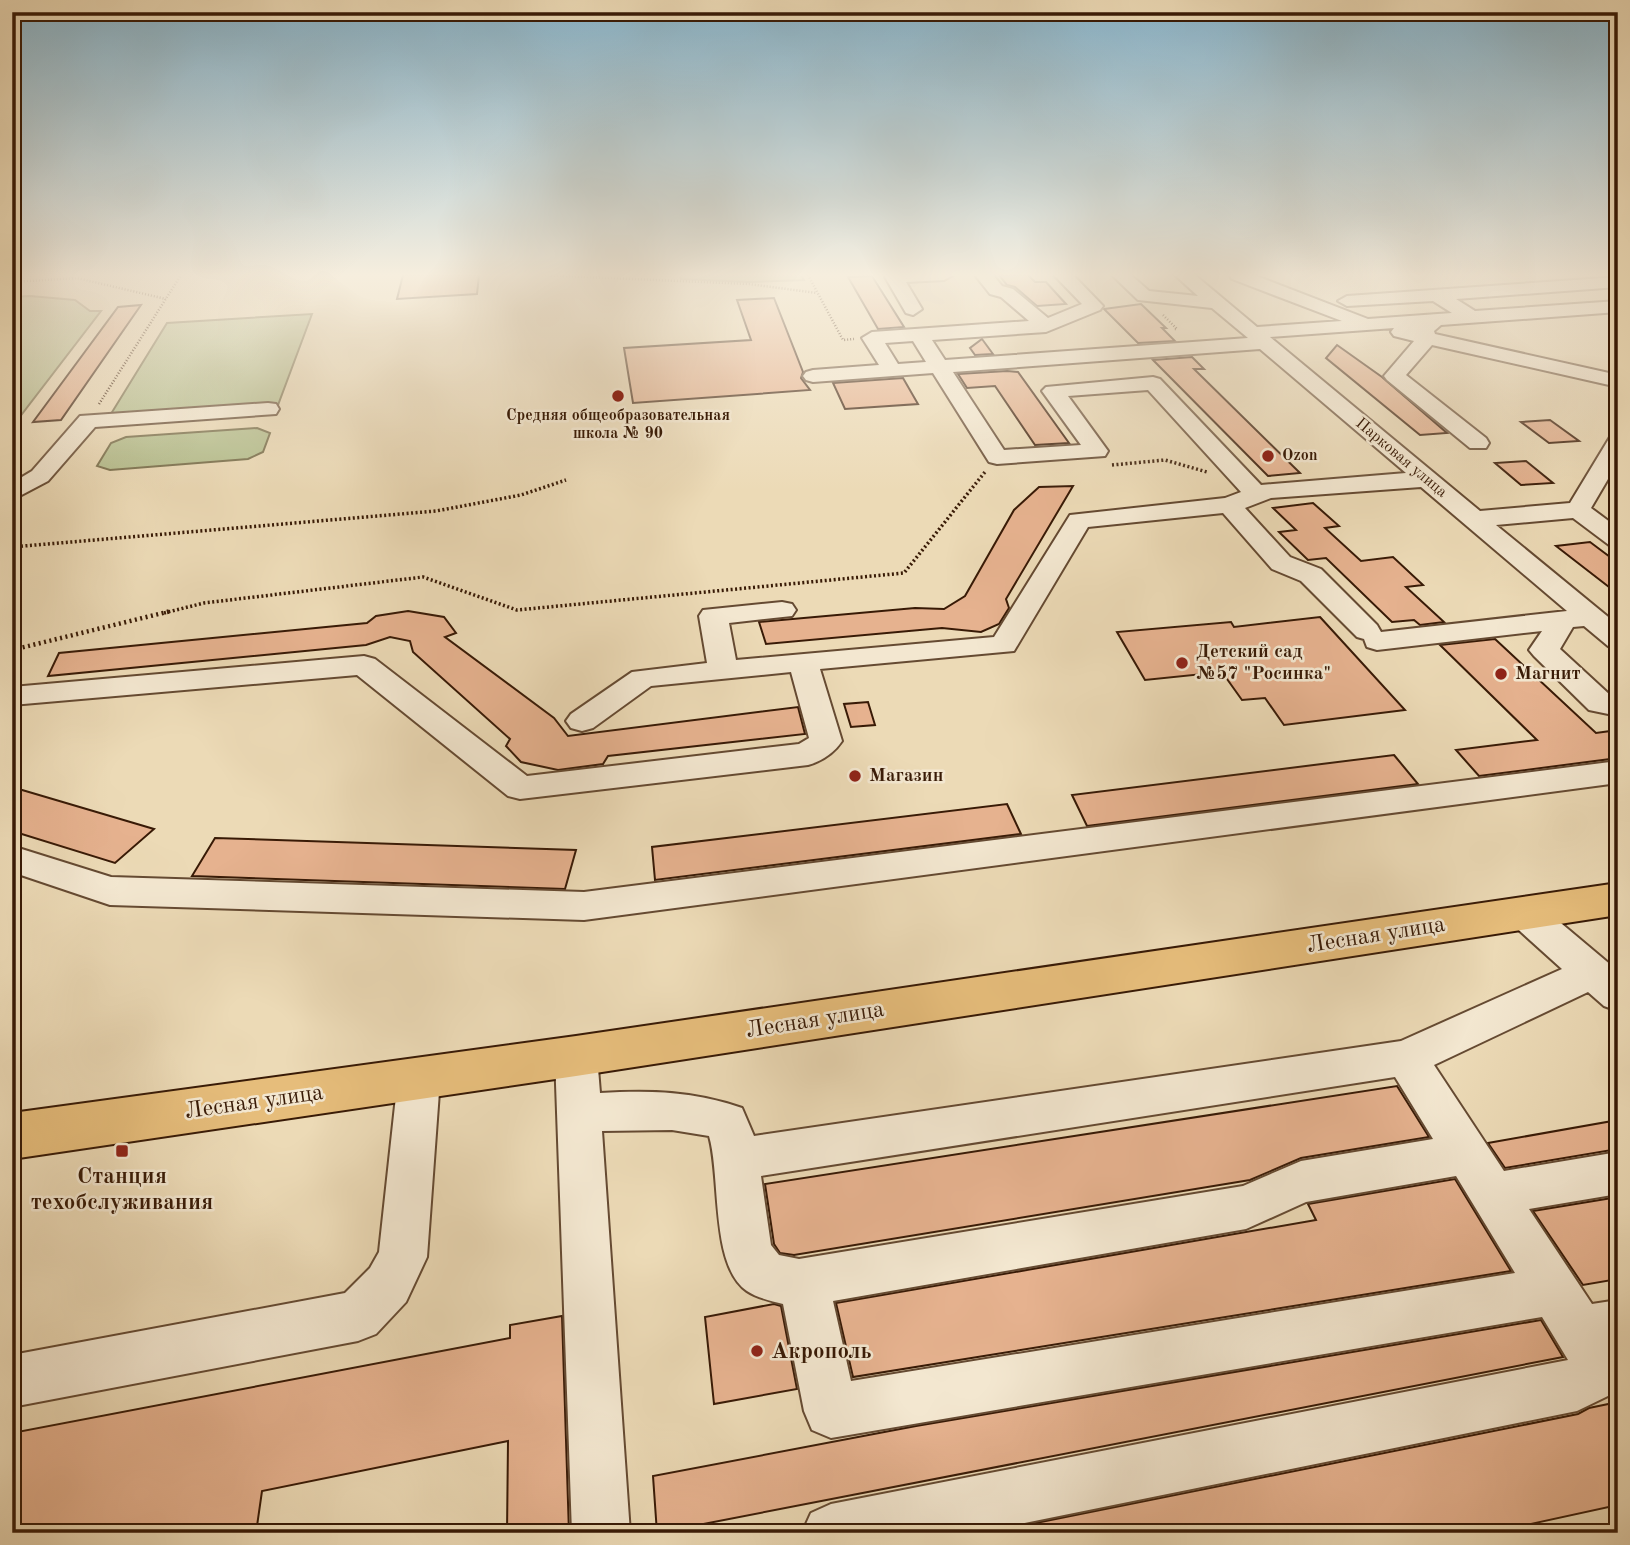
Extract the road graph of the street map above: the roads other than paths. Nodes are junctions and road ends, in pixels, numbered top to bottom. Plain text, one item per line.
1 (878, 347) edge
2 (927, 347) edge
3 (1155, 347) edge
4 (1270, 347) edge
5 (1419, 347) edge
6 (1467, 347) edge
7 (939, 366) junction
8 (892, 370) junction
9 (813, 376) dead end
10 (1618, 381) edge
11 (268, 409) dead end
12 (1618, 442) edge
13 (1478, 443) dead end
14 (1426, 479) junction
15 (12, 493) edge
16 (1244, 494) junction
17 (1578, 510) junction
18 (1474, 519) junction
19 (1618, 540) edge
20 (782, 610) dead end
21 (1577, 618) junction
22 (1618, 640) edge
23 (803, 662) junction
24 (723, 670) junction
25 (12, 696) edge
26 (1618, 706) edge
27 (582, 720) dead end
28 (1618, 772) edge
29 (12, 859) edge
30 (1618, 899) edge
31 (1524, 913) junction
32 (1605, 984) edge
33 (576, 1056) junction
34 (1406, 1058) junction
35 (419, 1078) junction
36 (579, 1113) junction
37 (12, 1136) edge
38 (1468, 1154) junction
39 (738, 1159) junction
40 (1618, 1173) edge
41 (1493, 1194) junction
42 (799, 1283) junction
43 (1584, 1316) edge
44 (12, 1381) edge
45 (601, 1533) edge
46 (831, 1533) edge

1 - 8 street
2 - 7 street
3 - 7 street
4 - 14 street, Парковая улица
5 - 13 street
6 - 10 street
7 - 8 street
7 - 16 street
8 - 9 street
11 - 15 street
12 - 17 street
14 - 16 street
14 - 18 street, Парковая улица
16 - 21 street
16 - 23 street
17 - 18 street
17 - 19 street
18 - 21 street, Парковая улица
20 - 24 street
21 - 22 street, Парковая улица
21 - 26 street
23 - 24 street
23 - 25 street
24 - 27 street
28 - 29 street
30 - 31 main road, Лесная улица
31 - 32 street
31 - 33 main road, Лесная улица
32 - 34 street
33 - 35 main road, Лесная улица
33 - 36 street
34 - 38 street
34 - 39 street
35 - 37 main road, Лесная улица
35 - 44 street
36 - 39 street
36 - 45 street
38 - 41 street
38 - 42 street
39 - 42 street
40 - 41 street
41 - 43 street
42 - 43 street
43 - 46 street

